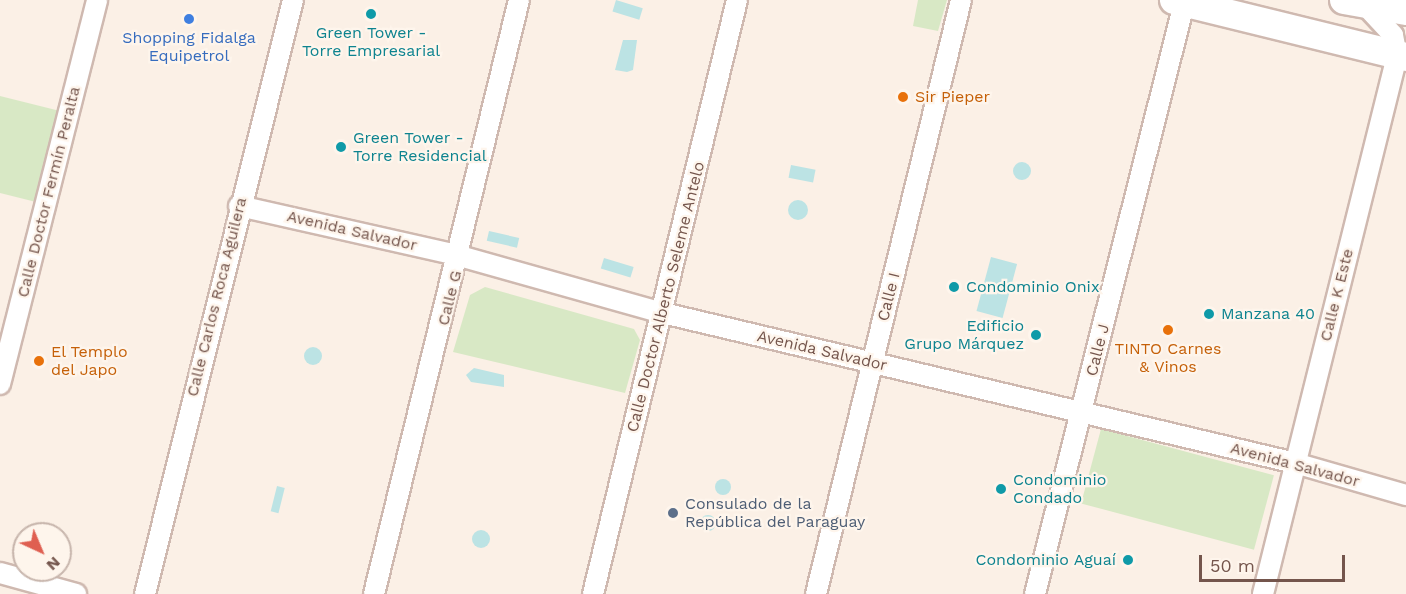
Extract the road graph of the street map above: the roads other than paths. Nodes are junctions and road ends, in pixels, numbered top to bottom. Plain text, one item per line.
1 (97, 0) edge
2 (293, 0) edge
3 (519, 0) edge
4 (737, 0) edge
5 (961, 0) edge
6 (1181, 1) edge
7 (1355, 3) edge
8 (1406, 11) edge
9 (1401, 56) edge
10 (239, 206) junction
11 (460, 256) junction
12 (663, 314) junction
13 (873, 362) junction
14 (0, 384) edge
15 (1082, 413) junction
16 (1295, 463) junction
17 (1406, 495) edge
18 (0, 573) edge
19 (76, 594) edge
20 (145, 594) edge
21 (374, 594) edge
22 (593, 594) edge
23 (816, 594) edge
24 (1035, 594) edge
25 (1263, 594) edge

1 - 14 street, Calle Doctor Fermín Peralta
2 - 10 street, Calle Carlos Roca Aguilera
3 - 11 street, Calle G
4 - 12 street, Calle Doctor Alberto Seleme Antelo
5 - 13 street, Calle I
6 - 9 main road
6 - 15 street, Calle J
7 - 8 main road
7 - 9 street
9 - 16 street, Calle K Este
10 - 11 street, Avenida Salvador
10 - 20 street, Calle Carlos Roca Aguilera
11 - 12 street, Avenida Salvador
11 - 21 street, Calle G
12 - 13 street, Avenida Salvador
12 - 22 street, Calle Doctor Alberto Seleme Antelo
13 - 15 street, Avenida Salvador
13 - 23 street, Calle I
15 - 16 street, Avenida Salvador
15 - 24 street, Calle J
16 - 17 street, Avenida Salvador
16 - 25 street, Calle K Este
18 - 19 street

